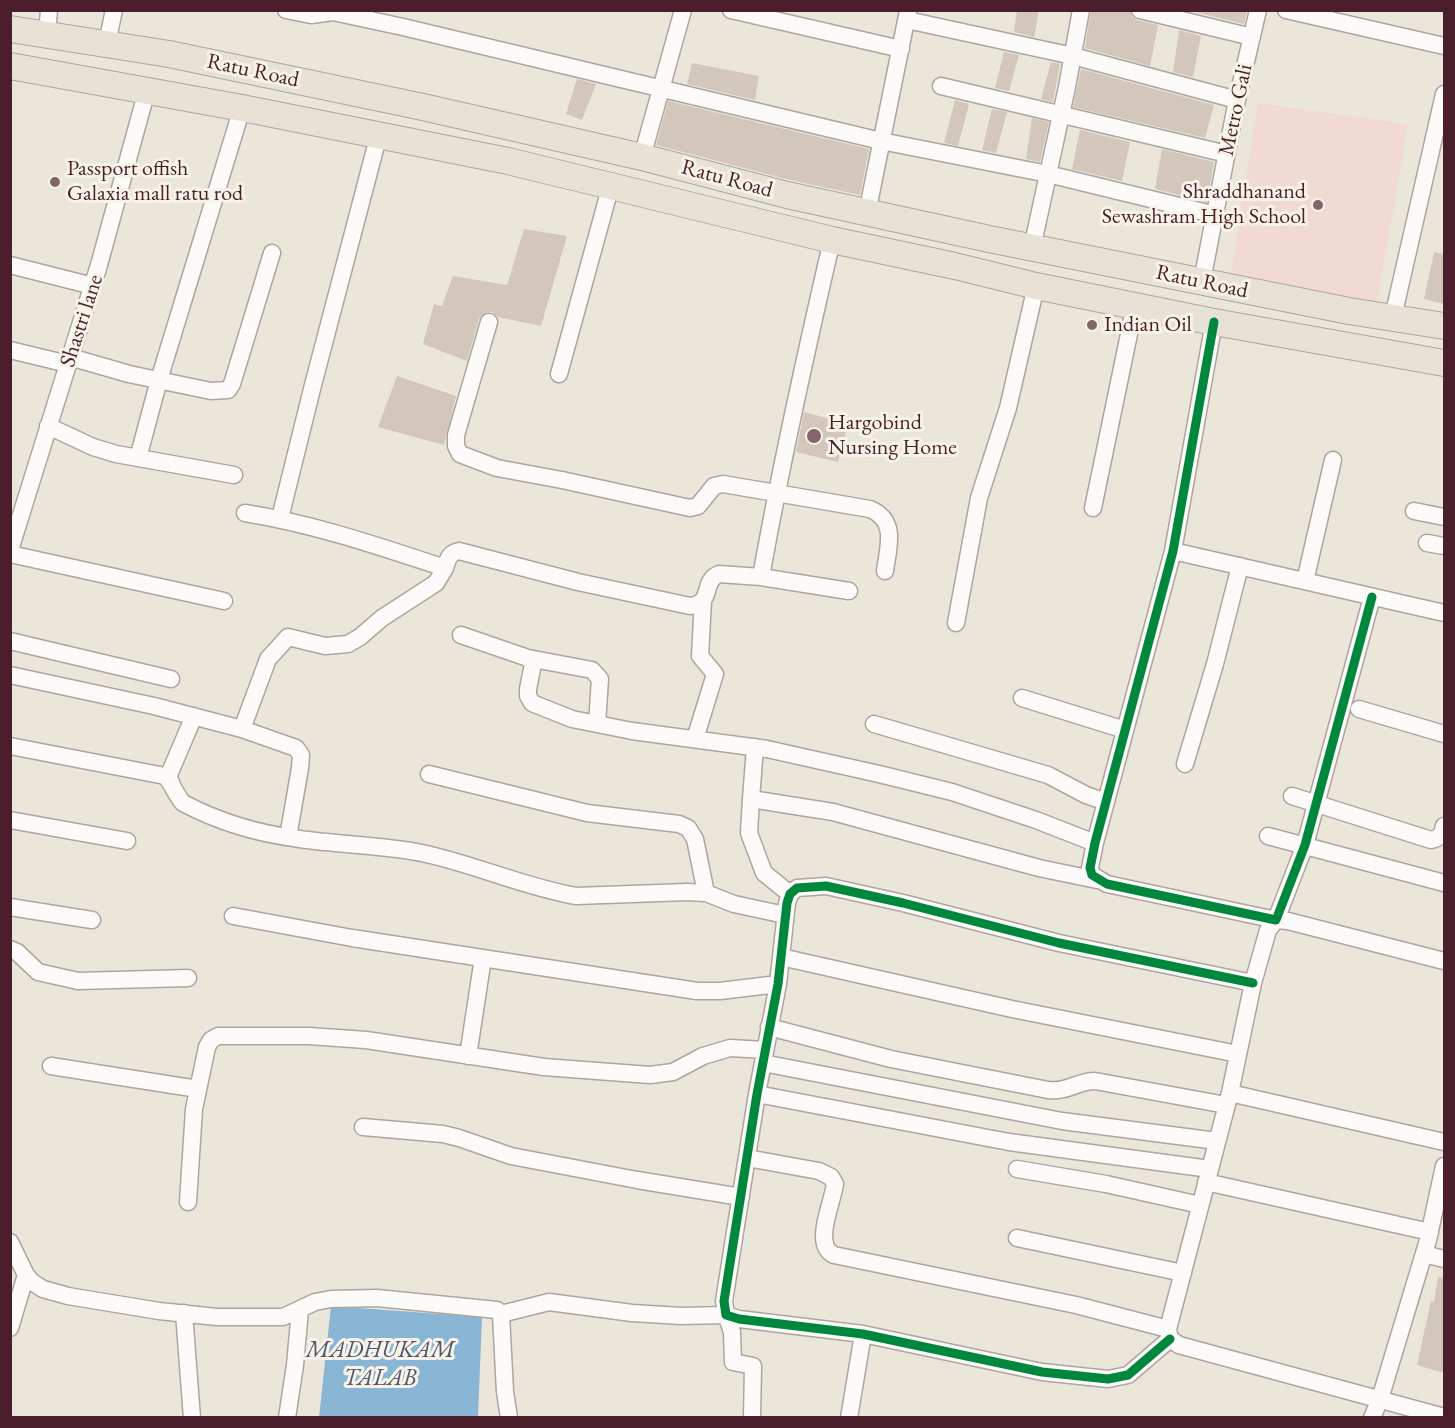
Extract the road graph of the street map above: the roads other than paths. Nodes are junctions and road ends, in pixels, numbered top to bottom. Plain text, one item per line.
1 (114, 10) edge
2 (286, 10) edge
3 (683, 10) edge
4 (730, 10) edge
5 (1081, 10) edge
6 (1140, 10) edge
7 (1258, 10) edge
8 (1286, 10) edge
9 (908, 15) edge
10 (48, 22) edge
11 (10, 29) edge
12 (1252, 37) junction
13 (10, 41) edge
14 (107, 43) junction
15 (1444, 46) edge
16 (901, 48) junction
17 (10, 55) edge
18 (1073, 56) junction
19 (10, 66) edge
20 (941, 86) dead end
21 (147, 90) junction
22 (662, 90) junction
23 (1444, 94) edge
24 (1237, 100) junction
25 (242, 108) junction
26 (1061, 113) junction
27 (379, 134) junction
28 (881, 141) junction
29 (1227, 154) junction
30 (642, 157) junction
31 (1048, 174) junction
32 (611, 185) junction
33 (867, 213) junction
34 (1216, 215) junction
35 (832, 240) junction
36 (1032, 248) junction
37 (272, 253) dead end
38 (10, 265) edge
39 (1202, 281) junction
40 (93, 286) junction
41 (1036, 286) junction
42 (1135, 305) junction
43 (1393, 317) junction
44 (489, 322) dead end
45 (1214, 322) junction
46 (1444, 326) edge
47 (1444, 337) edge
48 (10, 350) edge
49 (1444, 351) edge
50 (69, 361) junction
51 (1444, 363) edge
52 (559, 374) dead end
53 (159, 380) junction
54 (48, 426) junction
55 (138, 458) junction
56 (1333, 460) dead end
57 (234, 475) dead end
58 (776, 494) junction
59 (1093, 508) dead end
60 (1414, 511) dead end
61 (245, 513) dead end
62 (1444, 516) edge
63 (280, 518) junction
64 (1427, 543) dead end
65 (1444, 546) edge
66 (10, 550) edge
67 (1173, 551) junction
68 (10, 554) edge
69 (1240, 566) junction
70 (445, 568) junction
71 (885, 572) dead end
72 (761, 577) junction
73 (1305, 581) junction
74 (849, 591) dead end
75 (1372, 597) junction
76 (224, 600) dead end
77 (703, 602) junction
78 (1444, 613) edge
79 (956, 623) dead end
80 (461, 635) dead end
81 (10, 641) edge
82 (528, 658) junction
83 (10, 675) edge
84 (171, 679) dead end
85 (1022, 698) dead end
86 (1359, 709) dead end
87 (194, 716) junction
88 (597, 724) junction
89 (874, 724) dead end
90 (242, 729) junction
91 (1125, 730) junction
92 (1444, 735) edge
93 (695, 739) junction
94 (10, 746) edge
95 (755, 747) junction
96 (1185, 764) dead end
97 (429, 774) dead end
98 (171, 782) junction
99 (1292, 796) dead end
100 (751, 799) junction
101 (1106, 801) junction
102 (1315, 803) junction
103 (10, 820) edge
104 (1444, 826) edge
105 (1269, 836) dead end
106 (288, 837) junction
107 (127, 841) dead end
108 (1095, 843) junction
109 (1304, 846) junction
110 (1097, 880) junction
111 (1444, 882) edge
112 (706, 893) junction
113 (790, 894) junction
114 (10, 906) edge
115 (785, 915) junction
116 (233, 916) dead end
117 (92, 920) dead end
118 (1276, 920) junction
119 (10, 949) edge
120 (781, 957) junction
121 (483, 958) junction
122 (1444, 962) edge
123 (188, 978) dead end
124 (1253, 983) junction
125 (777, 984) junction
126 (769, 1027) junction
127 (1238, 1054) junction
128 (468, 1056) junction
129 (764, 1057) junction
130 (51, 1066) dead end
131 (198, 1089) junction
132 (757, 1094) junction
133 (1228, 1099) junction
134 (363, 1126) dead end
135 (1217, 1141) junction
136 (1444, 1142) edge
137 (747, 1158) junction
138 (1444, 1166) edge
139 (1017, 1169) dead end
140 (1208, 1176) junction
141 (741, 1197) junction
142 (188, 1202) dead end
143 (1200, 1205) junction
144 (1430, 1232) junction
145 (1017, 1238) dead end
146 (10, 1242) edge
147 (1424, 1254) junction
148 (1444, 1259) edge
149 (1183, 1273) junction
150 (26, 1275) junction
151 (300, 1310) junction
152 (184, 1314) junction
153 (501, 1314) junction
154 (726, 1315) junction
155 (10, 1328) edge
156 (863, 1334) junction
157 (1169, 1334) junction
158 (1380, 1399) junction
159 (1444, 1417) edge
160 (192, 1418) edge
161 (287, 1418) edge
162 (509, 1418) edge
163 (752, 1418) edge
164 (849, 1418) edge
165 (1372, 1418) edge

1 - 14 street
2 - 22 street
3 - 22 street
4 - 16 street
5 - 18 street
6 - 12 street
7 - 12 street, Metro Gali
8 - 15 street
9 - 16 street
9 - 18 street
10 - 11 main road, Ratu Road
10 - 14 main road, Ratu Road
12 - 24 street, Metro Gali
13 - 47 main road
14 - 30 main road, Ratu Road
16 - 28 street
17 - 49 main road
18 - 24 street
18 - 26 street
19 - 21 main road, Ratu Road
20 - 26 street
21 - 25 main road, Ratu Road
21 - 40 street, Shastri lane
22 - 28 street
22 - 30 street
23 - 43 street
24 - 29 street, Metro Gali
25 - 27 main road, Ratu Road
25 - 53 street
26 - 29 street
26 - 31 street
27 - 32 main road, Ratu Road
27 - 63 street
28 - 31 street
28 - 33 street
29 - 34 street, Metro Gali
30 - 33 main road, Ratu Road
31 - 34 street
31 - 36 street
32 - 35 main road, Ratu Road
32 - 52 street
33 - 36 main road, Ratu Road
34 - 39 street, Metro Gali
35 - 41 main road, Ratu Road
35 - 58 street
36 - 39 main road, Ratu Road
37 - 53 street
38 - 40 street
39 - 43 main road, Ratu Road
40 - 50 street, Shastri lane
41 - 42 main road, Ratu Road
41 - 79 street
42 - 45 main road, Ratu Road
42 - 59 street
43 - 46 main road, Ratu Road
44 - 58 street
45 - 51 main road, Ratu Road
45 - 67 street
48 - 50 street
50 - 53 street
50 - 54 street, Shastri lane
53 - 55 street
54 - 55 street
54 - 66 street, Shastri lane
55 - 57 street
56 - 73 street
58 - 71 street
58 - 72 street
60 - 62 street
61 - 63 street
63 - 70 street
64 - 65 street
67 - 69 street
67 - 91 street
68 - 76 street
69 - 73 street
69 - 96 street
70 - 77 street
70 - 90 street
72 - 74 street
72 - 77 street
73 - 75 street
75 - 78 street
75 - 102 street
77 - 93 street
80 - 82 street
81 - 84 street
82 - 88 street
82 - 88 street
83 - 87 street
85 - 91 street
86 - 92 street
87 - 90 street
87 - 98 street
88 - 93 street
89 - 101 street
90 - 106 street
91 - 101 street
93 - 95 street
94 - 98 street
95 - 100 street
95 - 108 street
97 - 112 street
98 - 106 street
99 - 102 street
100 - 110 street
100 - 113 street
101 - 108 street
102 - 104 street
102 - 109 street
103 - 107 street
105 - 109 street
106 - 112 street
108 - 110 street
109 - 111 street
109 - 118 street
110 - 118 street
112 - 115 street
113 - 115 street
113 - 124 street
114 - 117 street
115 - 120 street
116 - 121 street
118 - 122 street
118 - 124 street
119 - 123 street
120 - 125 street
120 - 127 street
121 - 125 street
121 - 128 street
124 - 127 street
125 - 126 street
126 - 129 street
126 - 133 street
127 - 133 street
128 - 129 street
128 - 131 street
129 - 132 street
129 - 135 street
130 - 131 street
131 - 142 street
132 - 137 street
132 - 140 street
133 - 135 street
133 - 136 street
134 - 141 street
135 - 140 street
137 - 141 street
137 - 157 street
138 - 144 street
139 - 143 street
140 - 143 street
140 - 144 street
141 - 154 street
143 - 149 street
144 - 147 street
145 - 149 street
146 - 150 street
147 - 148 street
147 - 158 street
149 - 157 street
150 - 152 street
150 - 155 street
151 - 152 street
151 - 153 street
151 - 161 street
152 - 160 street
153 - 154 street
153 - 162 street
154 - 156 street
154 - 163 street
156 - 157 street
156 - 164 street
157 - 158 street
158 - 159 street
158 - 165 street

